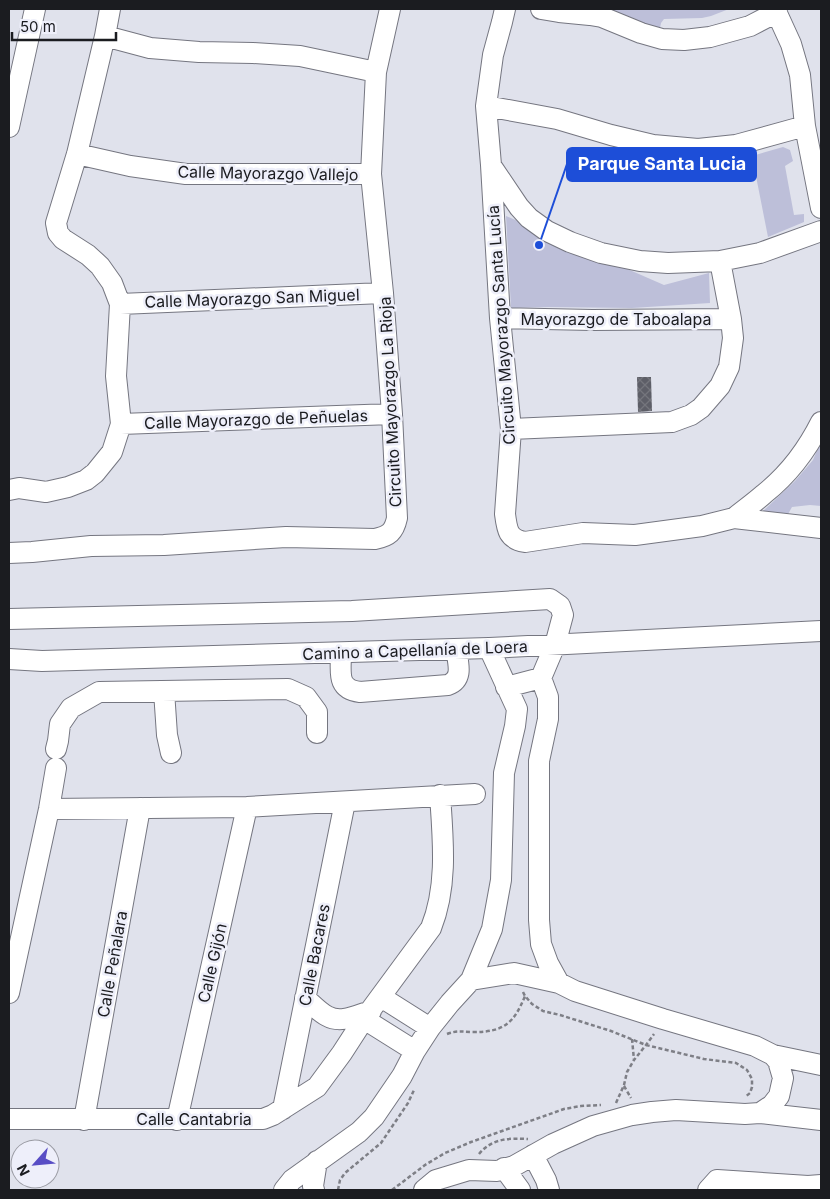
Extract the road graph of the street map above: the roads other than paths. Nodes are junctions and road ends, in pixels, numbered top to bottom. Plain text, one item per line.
1 (35, 9) edge
2 (110, 9) edge
3 (390, 9) edge
4 (505, 9) edge
5 (541, 9) edge
6 (776, 11) edge
7 (105, 36) junction
8 (376, 72) junction
9 (486, 106) junction
10 (805, 126) junction
11 (9, 127) edge
12 (77, 154) junction
13 (491, 165) junction
14 (371, 174) junction
15 (821, 208) edge
16 (821, 231) edge
17 (720, 261) junction
18 (383, 293) junction
19 (120, 304) junction
20 (500, 318) junction
21 (731, 320) junction
22 (392, 414) junction
23 (821, 422) edge
24 (121, 424) junction
25 (511, 429) junction
26 (9, 490) edge
27 (734, 518) junction
28 (821, 528) edge
29 (9, 553) edge
30 (9, 619) edge
31 (821, 631) edge
32 (555, 645) junction
33 (489, 648) junction
34 (456, 649) junction
35 (341, 653) junction
36 (253, 656) junction
37 (9, 659) edge
38 (541, 678) junction
39 (506, 687) junction
40 (252, 689) junction
41 (164, 691) junction
42 (318, 733) dead end
43 (171, 753) dead end
44 (475, 794) dead end
45 (440, 795) junction
46 (345, 802) junction
47 (246, 807) junction
48 (140, 808) junction
49 (49, 809) junction
50 (471, 980) junction
51 (559, 983) junction
52 (9, 993) edge
53 (305, 998) junction
54 (372, 1009) junction
55 (435, 1033) junction
56 (415, 1051) junction
57 (773, 1055) junction
58 (821, 1065) edge
59 (283, 1109) junction
60 (760, 1113) junction
61 (9, 1119) edge
62 (84, 1120) junction
63 (177, 1120) junction
64 (821, 1120) edge
65 (533, 1155) junction
66 (317, 1161) junction
67 (504, 1168) junction
68 (812, 1187) edge
69 (284, 1190) edge
70 (314, 1190) edge
71 (424, 1190) edge
72 (520, 1190) edge
73 (549, 1190) edge
74 (708, 1190) edge

1 - 11 street
2 - 7 street
3 - 8 street, Circuito Mayorazgo La Rioja
4 - 9 street, Circuito Mayorazgo Santa Lucía
5 - 6 street
6 - 10 street
7 - 8 street
7 - 12 street
8 - 14 street, Circuito Mayorazgo La Rioja
9 - 10 street
9 - 13 street, Circuito Mayorazgo Santa Lucía
10 - 15 street
12 - 14 street, Calle Mayorazgo Vallejo
12 - 19 street
13 - 17 street
13 - 20 street, Circuito Mayorazgo Santa Lucía
14 - 18 street, Circuito Mayorazgo La Rioja
16 - 17 street
17 - 21 street
18 - 19 street, Calle Mayorazgo San Miguel
18 - 22 street, Circuito Mayorazgo La Rioja
19 - 24 street
20 - 21 street, Mayorazgo de Taboalapa
20 - 25 street, Circuito Mayorazgo Santa Lucía
21 - 25 street
22 - 24 street, Calle Mayorazgo de Peñuelas
22 - 29 street, Circuito Mayorazgo La Rioja
23 - 27 street, Circuito Mayorazgo Santa Lucía
24 - 26 street
25 - 27 street, Circuito Mayorazgo Santa Lucía
27 - 28 street, Circuito Mayorazgo Santa Lucía
30 - 32 street
31 - 32 street, Camino a Capellanía de Loera
32 - 33 street, Camino a Capellanía de Loera
32 - 38 street
33 - 34 street, Camino a Capellanía de Loera
33 - 39 street
34 - 35 street, Camino a Capellanía de Loera
34 - 35 street
35 - 36 street, Camino a Capellanía de Loera
36 - 37 street, Camino a Capellanía de Loera
36 - 40 street
38 - 39 street
38 - 51 street
39 - 50 street
40 - 41 street
40 - 42 street
41 - 43 street
41 - 49 street
44 - 45 street
45 - 46 street
45 - 54 street, Calle Cantabria
46 - 47 street
46 - 53 street, Calle Bacares
47 - 48 street
47 - 63 street, Calle Gijón
48 - 49 street
48 - 62 street, Calle Peñalara
49 - 52 street
50 - 51 street
50 - 55 street
51 - 57 street
53 - 54 street
53 - 59 street, Calle Bacares
54 - 55 street
54 - 56 street
54 - 59 street, Calle Cantabria
55 - 56 street
56 - 66 street
57 - 58 street
57 - 60 street
59 - 63 street, Calle Cantabria
60 - 64 street
60 - 65 street
61 - 62 street, Calle Cantabria
62 - 63 street, Calle Cantabria
65 - 67 street
65 - 73 street
66 - 69 street
66 - 70 street
67 - 71 street
67 - 72 street
68 - 74 street

